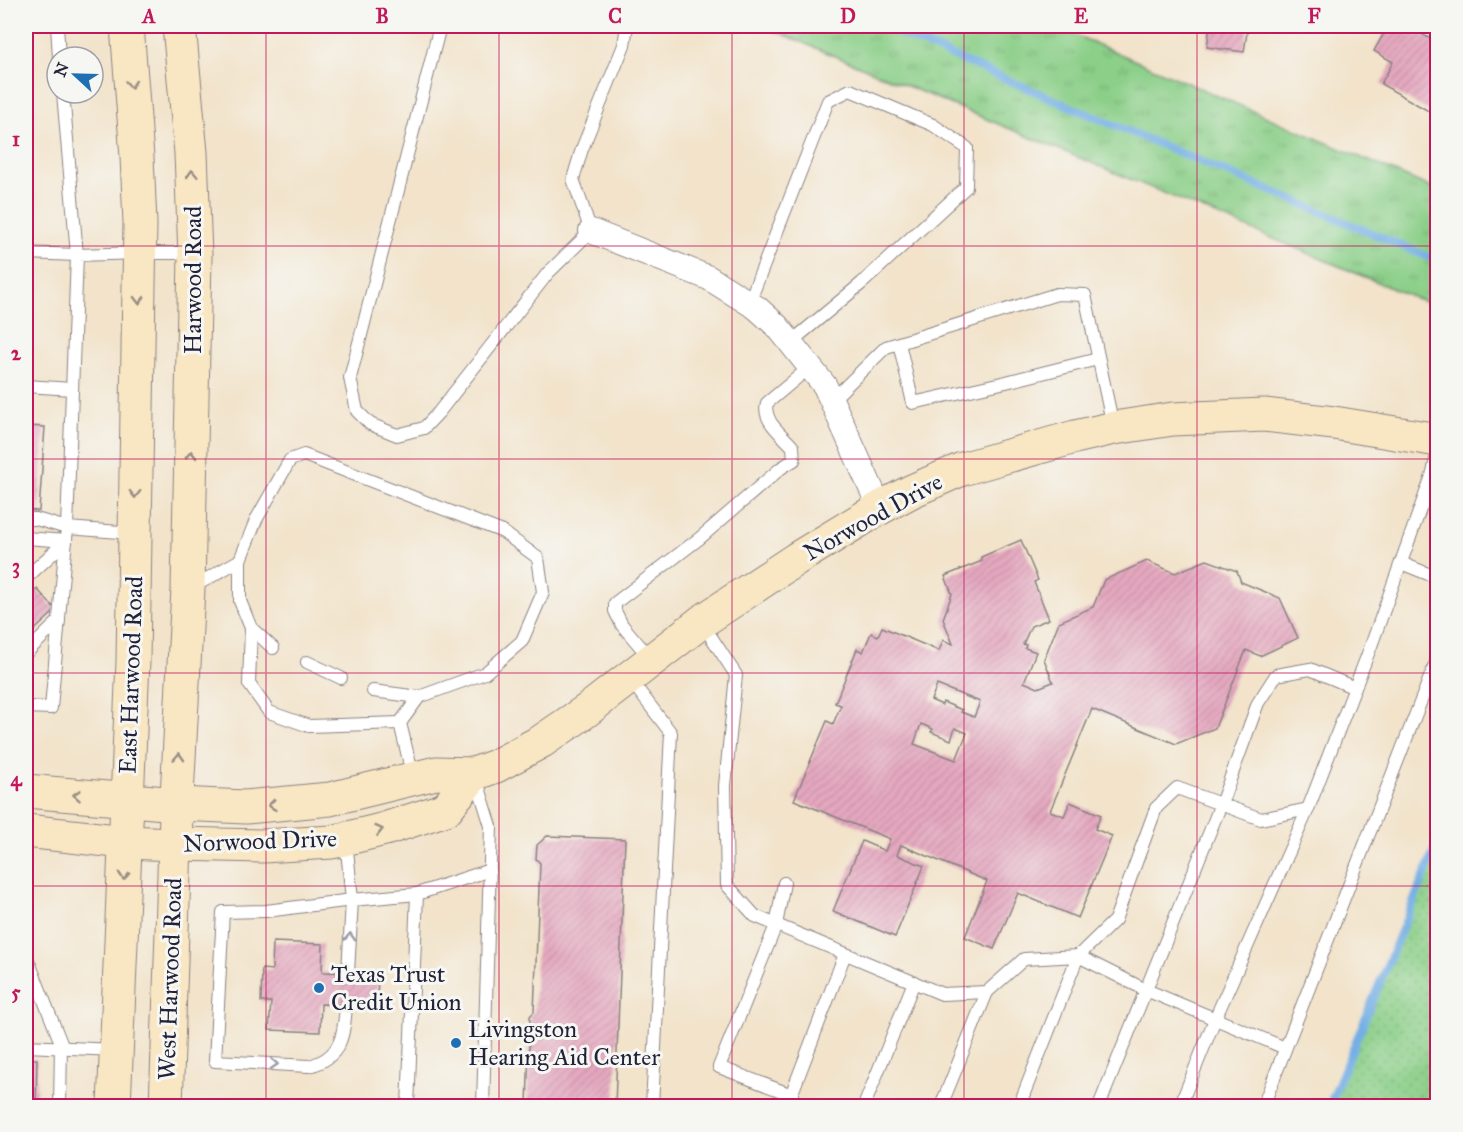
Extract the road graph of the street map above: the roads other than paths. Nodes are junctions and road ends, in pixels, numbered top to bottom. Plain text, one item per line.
1 (57, 26) edge
2 (127, 26) edge
3 (179, 26) edge
4 (440, 26) edge
5 (627, 26) edge
6 (58, 45) edge
7 (64, 105) edge
8 (591, 231) junction
9 (26, 253) edge
10 (140, 253) junction
11 (195, 253) junction
12 (77, 255) junction
13 (749, 303) junction
14 (791, 342) junction
15 (899, 343) junction
16 (1098, 359) junction
17 (810, 367) junction
18 (26, 386) edge
19 (72, 389) junction
20 (832, 400) junction
21 (1114, 428) junction
22 (1437, 440) edge
23 (1437, 450) edge
24 (880, 508) junction
25 (26, 519) edge
26 (67, 528) junction
27 (135, 533) junction
28 (26, 538) edge
29 (66, 541) junction
30 (240, 560) junction
31 (1401, 563) junction
32 (26, 578) edge
33 (1437, 578) edge
34 (188, 590) junction
35 (53, 620) junction
36 (701, 622) junction
37 (251, 628) junction
38 (28, 647) edge
39 (273, 648) dead end
40 (1437, 657) edge
41 (307, 662) dead end
42 (641, 669) junction
43 (341, 678) dead end
44 (1355, 688) junction
45 (373, 691) dead end
46 (419, 697) junction
47 (26, 707) edge
48 (400, 723) junction
49 (474, 774) junction
50 (414, 778) junction
51 (26, 791) edge
52 (1221, 804) junction
53 (1308, 809) junction
54 (126, 820) junction
55 (176, 821) junction
56 (26, 831) edge
57 (345, 838) junction
58 (490, 870) junction
59 (784, 883) dead end
60 (417, 894) junction
61 (352, 900) junction
62 (776, 926) junction
63 (845, 954) junction
64 (26, 955) edge
65 (1078, 956) junction
66 (348, 973) dead end
67 (914, 982) junction
68 (1146, 990) junction
69 (987, 992) junction
70 (346, 1005) dead end
71 (1215, 1019) junction
72 (26, 1046) edge
73 (62, 1047) junction
74 (1285, 1048) junction
75 (116, 1050) junction
76 (789, 1101) edge
77 (60, 1107) edge
78 (114, 1107) edge
79 (166, 1107) edge
80 (408, 1107) edge
81 (483, 1107) edge
82 (652, 1107) edge
83 (864, 1107) edge
84 (941, 1107) edge
85 (1019, 1107) edge
86 (1099, 1107) edge
87 (1180, 1107) edge
88 (1263, 1107) edge

1 - 6 lane
2 -> 10 main road
11 -> 3 main road, Harwood Road
4 - 8 lane
5 - 8 lane
7 - 12 lane
8 - 13 street
9 - 12 lane
10 - 11 lane
10 - 12 lane
10 -> 27 main road
34 -> 11 main road, Harwood Road
12 - 19 lane
13 - 14 street
13 - 14 lane
14 - 17 street
15 - 16 lane
15 - 16 lane
15 - 20 lane
16 - 21 lane
17 - 20 street
17 - 42 lane
18 - 19 lane
19 - 26 lane
20 - 24 street
21 - 22 main road, Norwood Drive
21 - 24 main road, Norwood Drive
23 - 31 lane
24 - 36 main road, Norwood Drive
25 - 26 lane
26 - 27 lane
26 - 29 lane
27 - 54 main road, East Harwood Road
28 - 29 lane
29 - 32 lane
29 - 35 lane
30 - 34 lane
30 - 37 lane
30 - 46 lane
31 - 33 lane
31 - 44 lane
55 -> 34 main road
35 - 38 lane
35 - 47 lane
36 - 42 main road, Norwood Drive
36 - 62 lane
37 - 39 lane
37 - 48 lane
40 - 74 lane
41 - 43 lane
42 - 49 main road, Norwood Drive
42 - 82 lane
44 - 52 lane
44 - 53 lane
45 - 46 lane
46 - 48 lane
48 - 50 lane
49 - 50 main road, Norwood Drive
57 -> 49 main road, Norwood Drive
49 - 58 lane
50 -> 55 main road, Norwood Drive
54 -> 51 main road, Norwood Drive
52 - 53 lane
52 - 65 lane
52 - 68 lane
53 - 71 lane
54 - 55 main road, Norwood Drive
54 - 55 main road, Norwood Drive
54 - 56 main road, Norwood Drive
54 -> 75 main road, West Harwood Road
55 - 57 main road, Norwood Drive
55 - 79 main road, West Harwood Road
57 - 61 lane
58 - 60 lane
58 - 81 lane
59 - 62 lane
60 - 61 lane
60 - 80 lane
66 -> 61 lane
61 -> 70 lane
62 - 63 lane
62 - 76 lane
63 - 67 lane
63 - 76 lane
64 - 73 lane
65 - 68 lane
65 - 69 lane
65 - 85 lane
67 - 69 lane
67 - 83 lane
68 - 71 lane
68 - 86 lane
69 - 84 lane
71 - 74 lane
71 - 87 lane
72 - 73 lane
73 - 75 lane
73 - 77 lane
74 - 88 lane
75 - 78 main road, West Harwood Road

